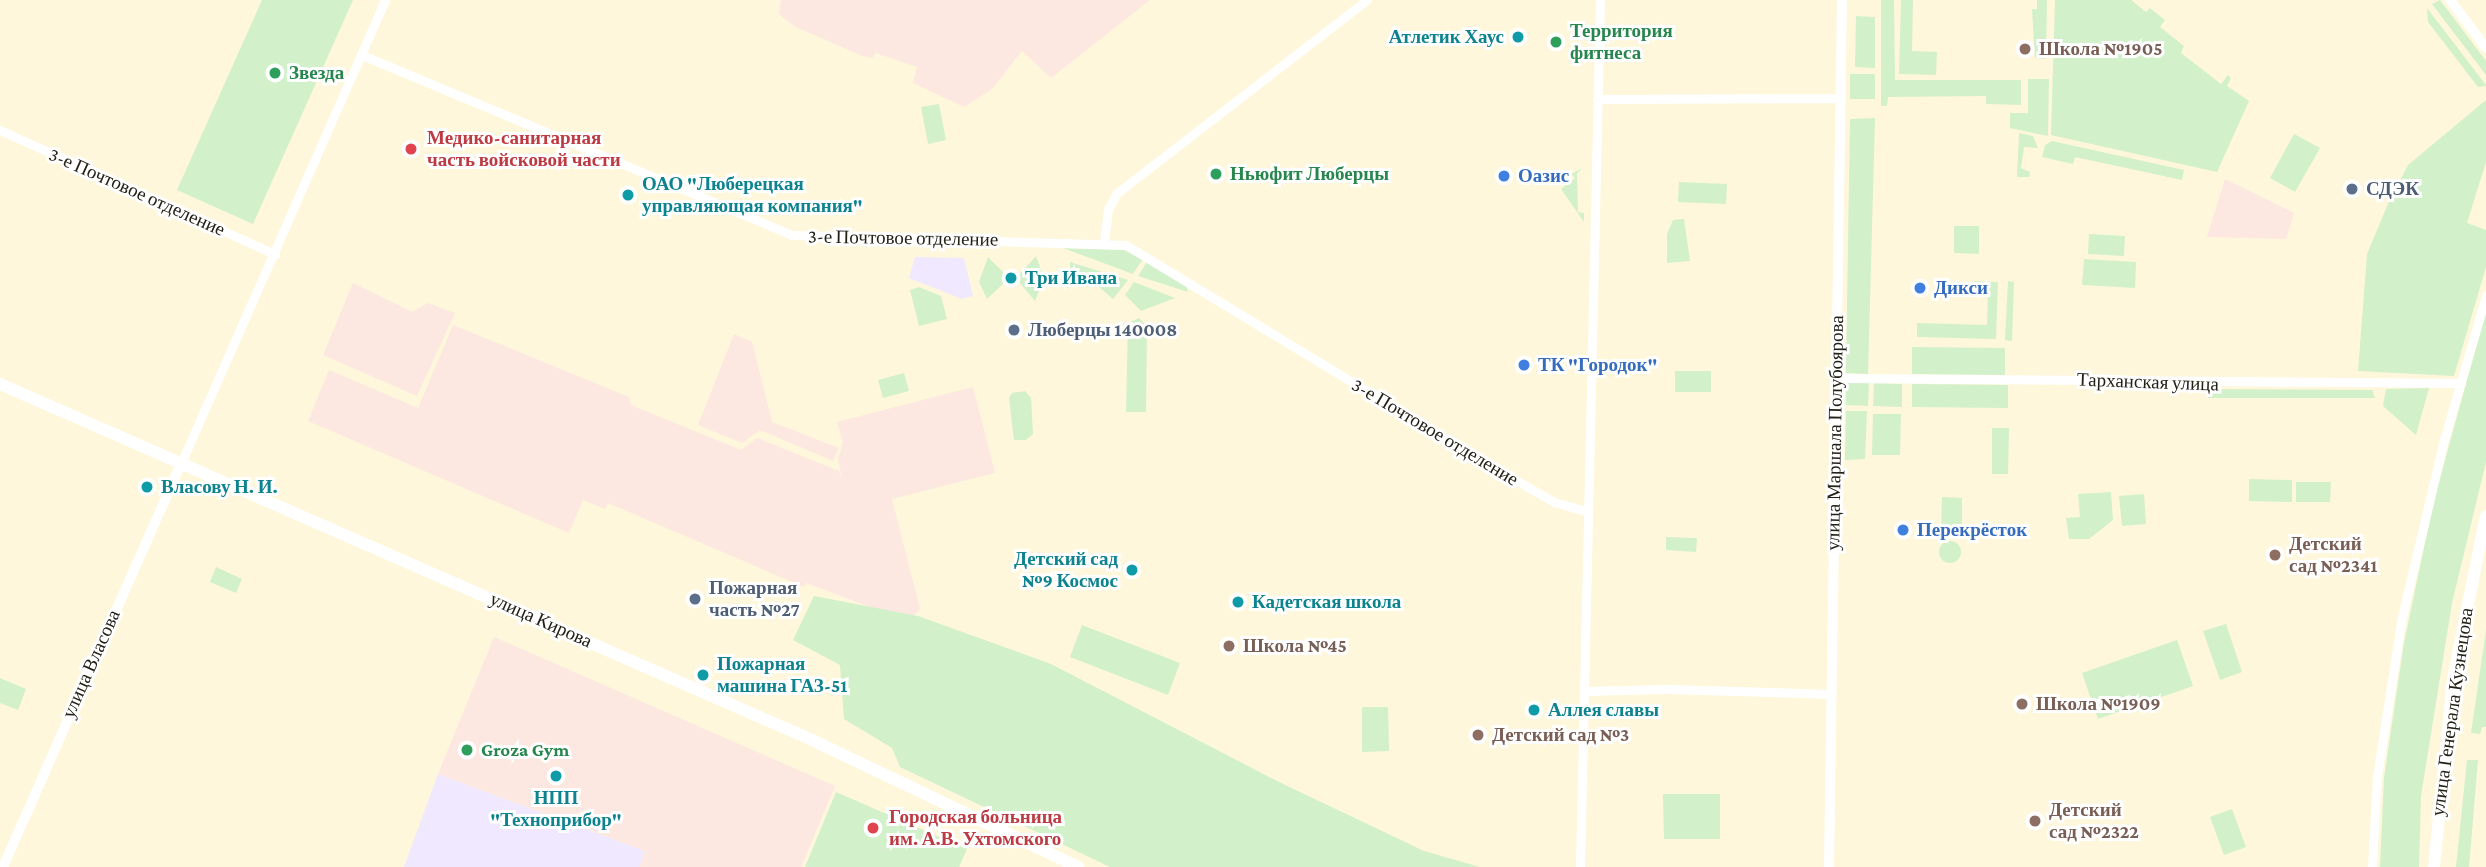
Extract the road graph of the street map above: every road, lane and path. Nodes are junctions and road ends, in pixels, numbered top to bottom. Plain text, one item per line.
1 (385, 0) edge
2 (1367, 0) edge
3 (1600, 0) edge
4 (1842, 0) edge
5 (2451, 0) edge
6 (2486, 48) edge
7 (362, 55) junction
8 (1597, 99) junction
9 (1841, 99) junction
10 (0, 131) edge
11 (1104, 242) junction
12 (275, 254) junction
13 (2486, 295) edge
14 (1836, 379) junction
15 (2461, 383) junction
16 (0, 384) edge
17 (182, 461) junction
18 (1588, 512) junction
19 (2486, 516) edge
20 (1585, 691) junction
21 (1831, 695) junction
22 (4, 867) edge
23 (1078, 867) edge
24 (1580, 867) edge
25 (1829, 867) edge
26 (2372, 867) edge
27 (2434, 867) edge

1 - 7 street
2 - 11 street
3 - 8 street
4 - 9 street, улица Маршала Полубоярова
5 - 6 street
7 - 11 street, 3-е Почтовое отделение
7 - 12 street
8 - 9 street
8 - 18 street
9 - 14 street, улица Маршала Полубоярова
10 - 12 street, 3-е Почтовое отделение
11 - 18 street, 3-е Почтовое отделение
12 - 17 street
13 - 15 street
14 - 15 street, Тарханская улица
14 - 21 street, улица Маршала Полубоярова
15 - 26 street
16 - 17 main road, улица Кирова
17 - 22 street, улица Власова
17 - 23 main road, улица Кирова
18 - 20 street
19 - 27 main road, улица Генерала Кузнецова
20 - 21 street
20 - 24 street
21 - 25 street, улица Маршала Полубоярова

